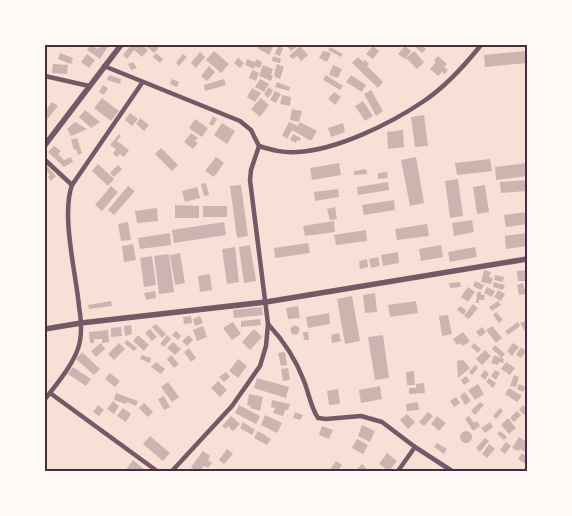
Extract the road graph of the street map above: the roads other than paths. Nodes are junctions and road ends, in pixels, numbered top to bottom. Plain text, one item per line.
1 (121, 45) edge
2 (481, 45) edge
3 (104, 66) junction
4 (45, 76) edge
5 (142, 82) junction
6 (89, 86) junction
7 (45, 145) edge
8 (259, 146) junction
9 (45, 160) edge
10 (72, 185) junction
11 (527, 259) edge
12 (266, 302) junction
13 (81, 323) junction
14 (268, 324) junction
15 (45, 329) edge
16 (50, 393) junction
17 (45, 399) edge
18 (415, 447) junction
19 (157, 471) edge
20 (172, 471) edge
21 (398, 471) edge
22 (452, 471) edge

1 - 3 street
2 - 8 street
3 - 5 street
3 - 6 street
4 - 6 street
5 - 8 street
5 - 10 street
6 - 7 street
8 - 12 street
9 - 10 street
10 - 13 street
11 - 12 street
12 - 13 street
12 - 14 street
13 - 15 street
13 - 16 street
14 - 18 street
14 - 20 street
16 - 17 street
16 - 19 street
18 - 21 street
18 - 22 street

